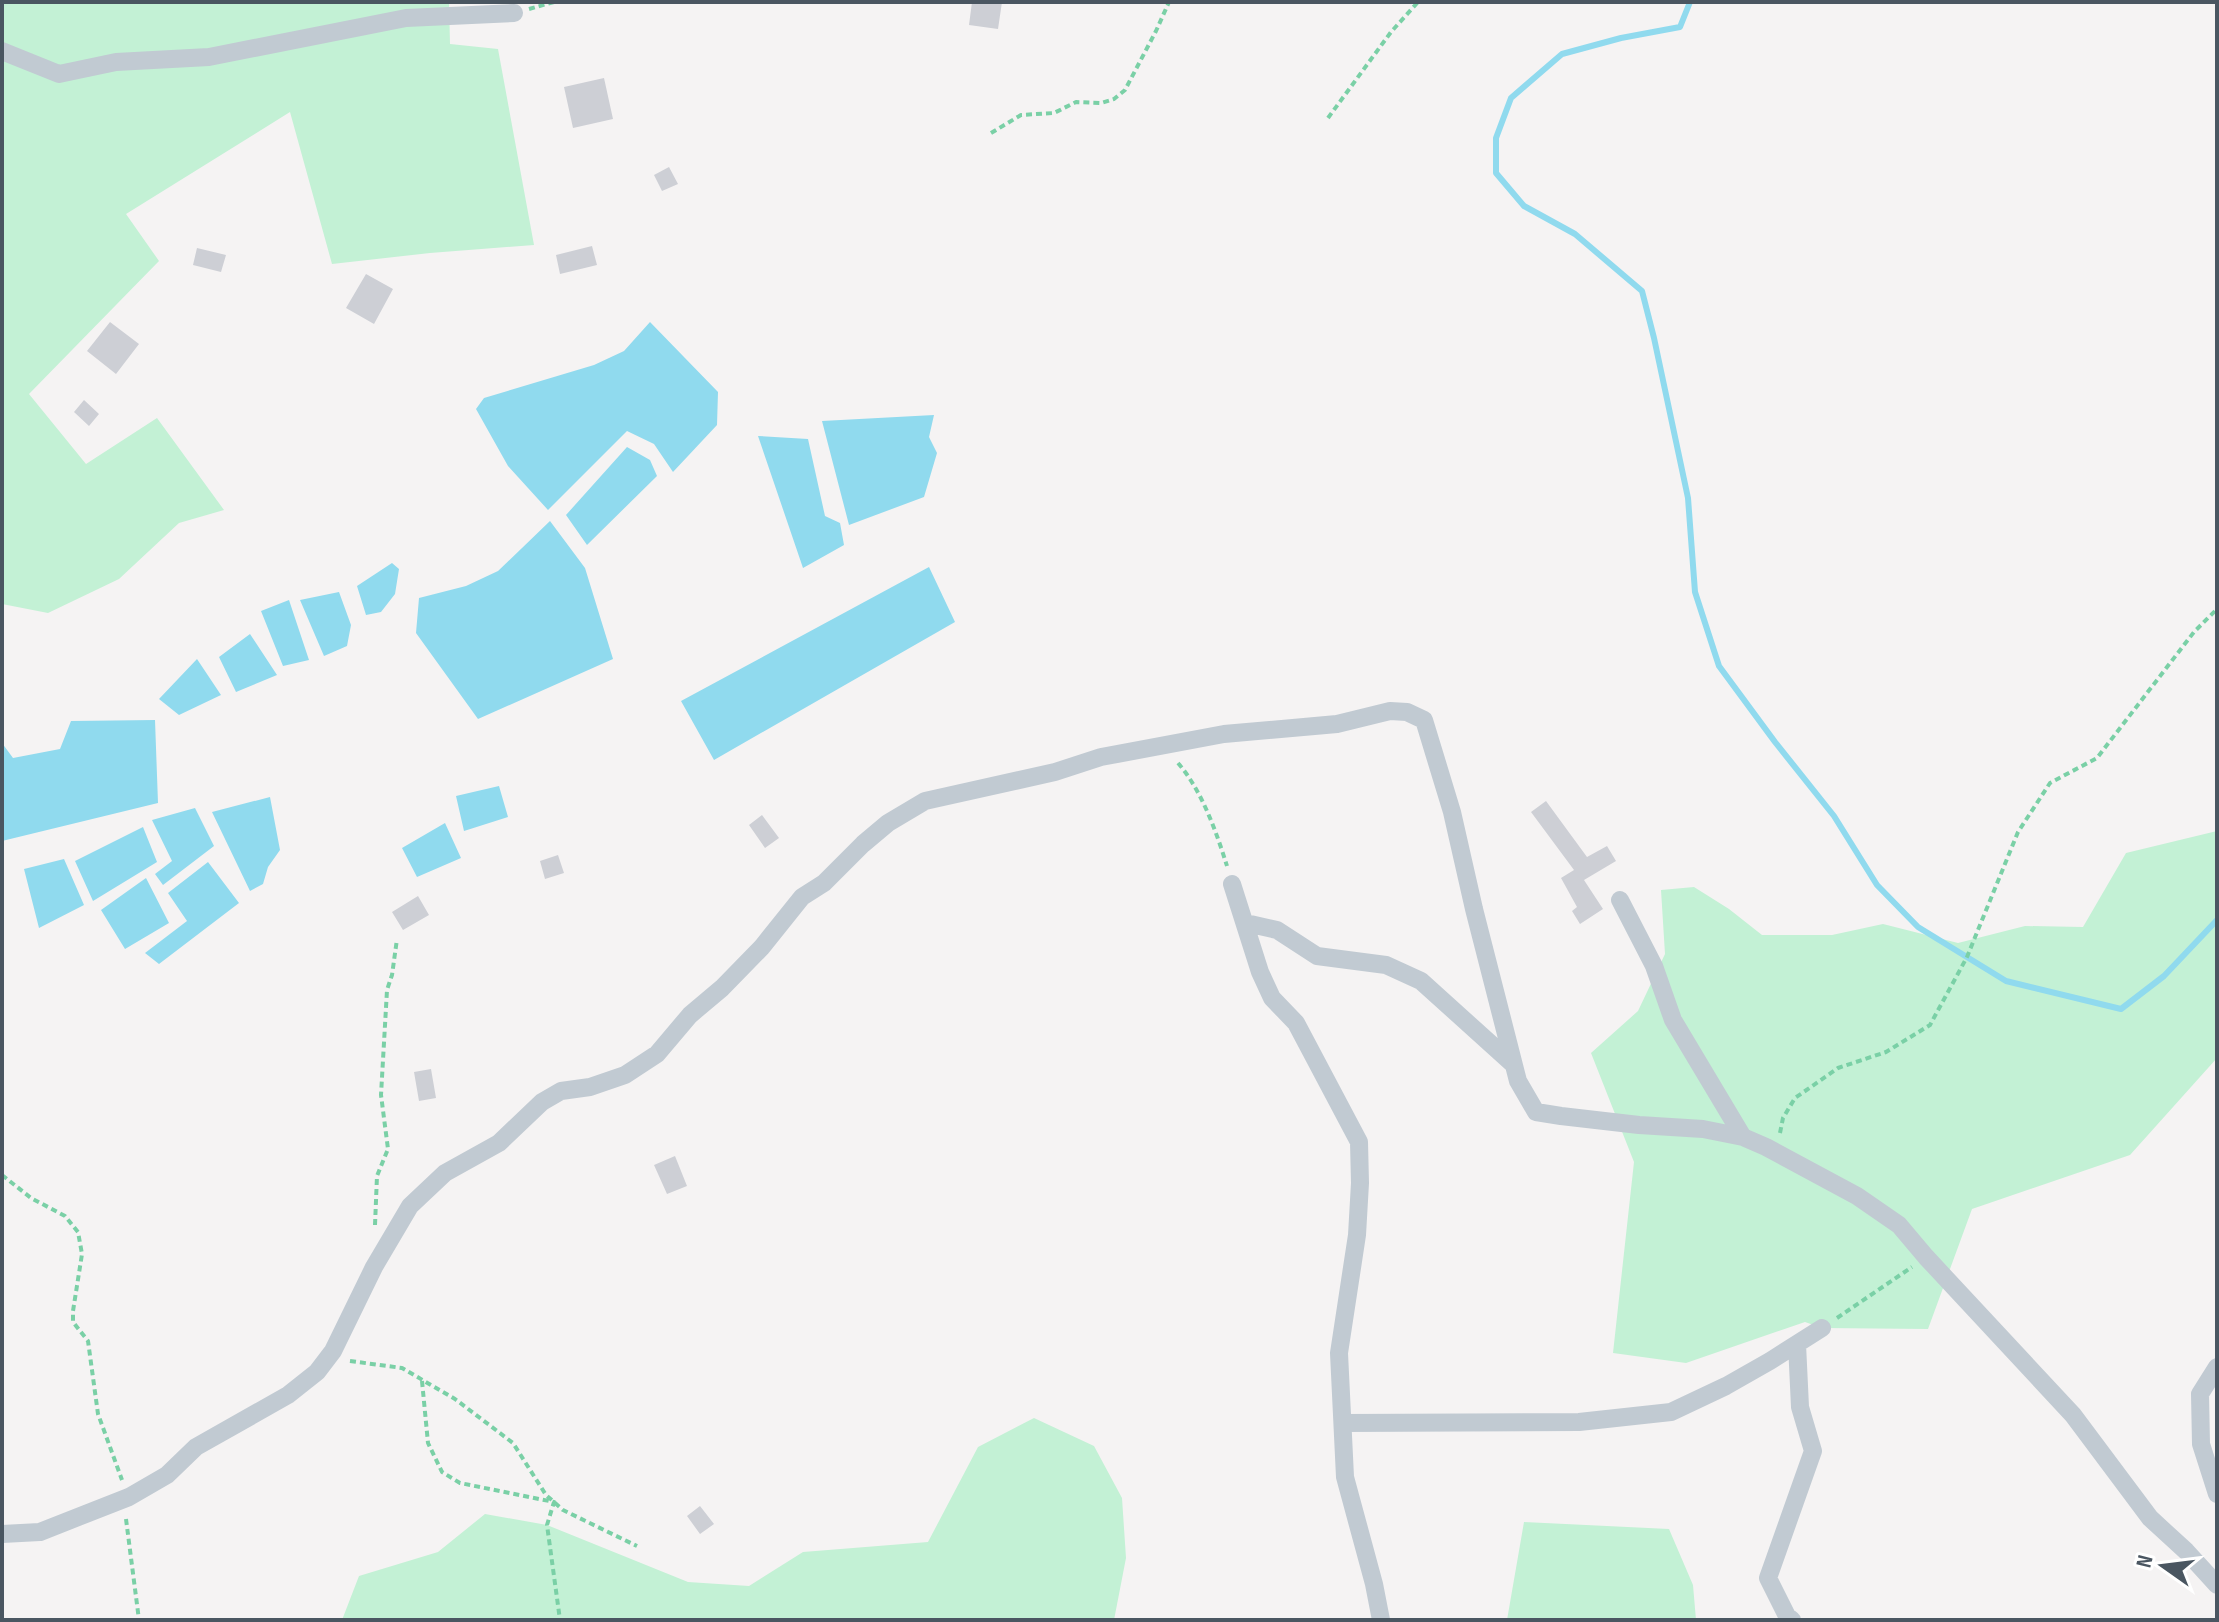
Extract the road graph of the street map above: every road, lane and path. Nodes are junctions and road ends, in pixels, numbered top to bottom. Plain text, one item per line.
1 (1169, 2) edge
2 (1418, 2) edge
3 (514, 13) dead end
4 (2, 51) edge
5 (1328, 118) dead end
6 (991, 133) dead end
7 (2217, 609) edge
8 (1163, 746) junction
9 (1232, 884) joint
10 (1620, 900) dead end
11 (1246, 923) junction
12 (397, 939) dead end
13 (1513, 1064) junction
14 (1743, 1137) junction
15 (1776, 1152) junction
16 (2, 1175) edge
17 (1926, 1257) junction
18 (374, 1267) junction
19 (1822, 1328) joint
20 (1797, 1344) junction
21 (327, 1358) junction
22 (2217, 1367) edge
23 (422, 1381) junction
24 (1343, 1423) junction
25 (2217, 1494) edge
26 (129, 1497) junction
27 (554, 1502) junction
28 (2, 1534) edge
29 (637, 1546) dead end
30 (2217, 1585) edge
31 (139, 1620) edge
32 (560, 1620) edge
33 (1381, 1620) edge
34 (1792, 1620) edge

1 - 6 path
2 - 5 path
3 - 4 street
7 - 15 path
8 - 9 path
8 - 13 street
8 - 18 street
9 - 11 street
10 - 14 street
11 - 13 street
11 - 24 street
12 - 18 path
13 - 14 street
14 - 15 street
15 - 17 street
16 - 26 path
17 - 19 path
17 - 30 street
18 - 21 street
19 - 20 street
20 - 24 street
20 - 34 street
21 - 23 path
21 - 26 street
22 - 25 street
23 - 27 path
23 - 27 path
24 - 33 street
26 - 28 street
26 - 31 path
27 - 29 path
27 - 32 path

